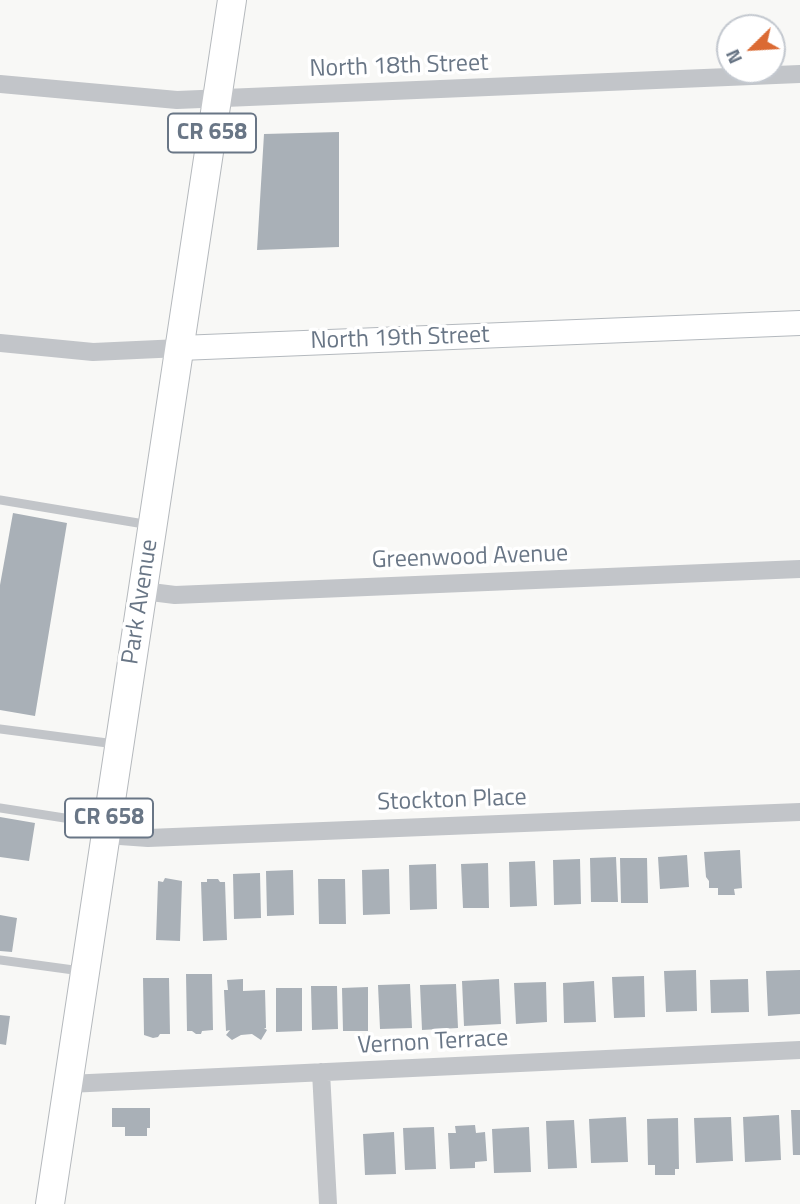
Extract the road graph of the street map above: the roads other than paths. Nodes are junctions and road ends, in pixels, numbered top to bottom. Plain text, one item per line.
1 (232, 0) edge
2 (800, 74) edge
3 (0, 84) edge
4 (217, 99) junction
5 (800, 323) edge
6 (0, 343) edge
7 (180, 348) junction
8 (0, 500) edge
9 (153, 525) junction
10 (800, 569) edge
11 (143, 591) junction
12 (0, 729) edge
13 (120, 744) junction
14 (0, 808) edge
15 (800, 812) edge
16 (107, 830) junction
17 (0, 960) edge
18 (85, 972) junction
19 (800, 1050) edge
20 (321, 1072) junction
21 (68, 1084) junction
22 (50, 1204) edge
23 (328, 1204) edge

1 - 4 main road, Park Avenue / CR 658
2 - 4 street, North 18th Street
3 - 4 street, North 18th Street
4 - 7 main road, Park Avenue / CR 658
5 - 7 street, North 19th Street
6 - 7 street, North 19th Street
7 - 9 main road, Park Avenue / CR 658
8 - 9 lane
9 - 11 main road, Park Avenue / CR 658
10 - 11 street, Greenwood Avenue
11 - 13 main road, Park Avenue / CR 658
12 - 13 lane
13 - 16 main road, Park Avenue / CR 658
14 - 16 lane
15 - 16 street, Stockton Place
16 - 18 main road, Park Avenue / CR 658
17 - 18 lane
18 - 21 main road, Park Avenue / CR 658
19 - 20 street, Vernon Terrace
20 - 21 street, Vernon Terrace
20 - 23 street
21 - 22 main road, Park Avenue / CR 658

